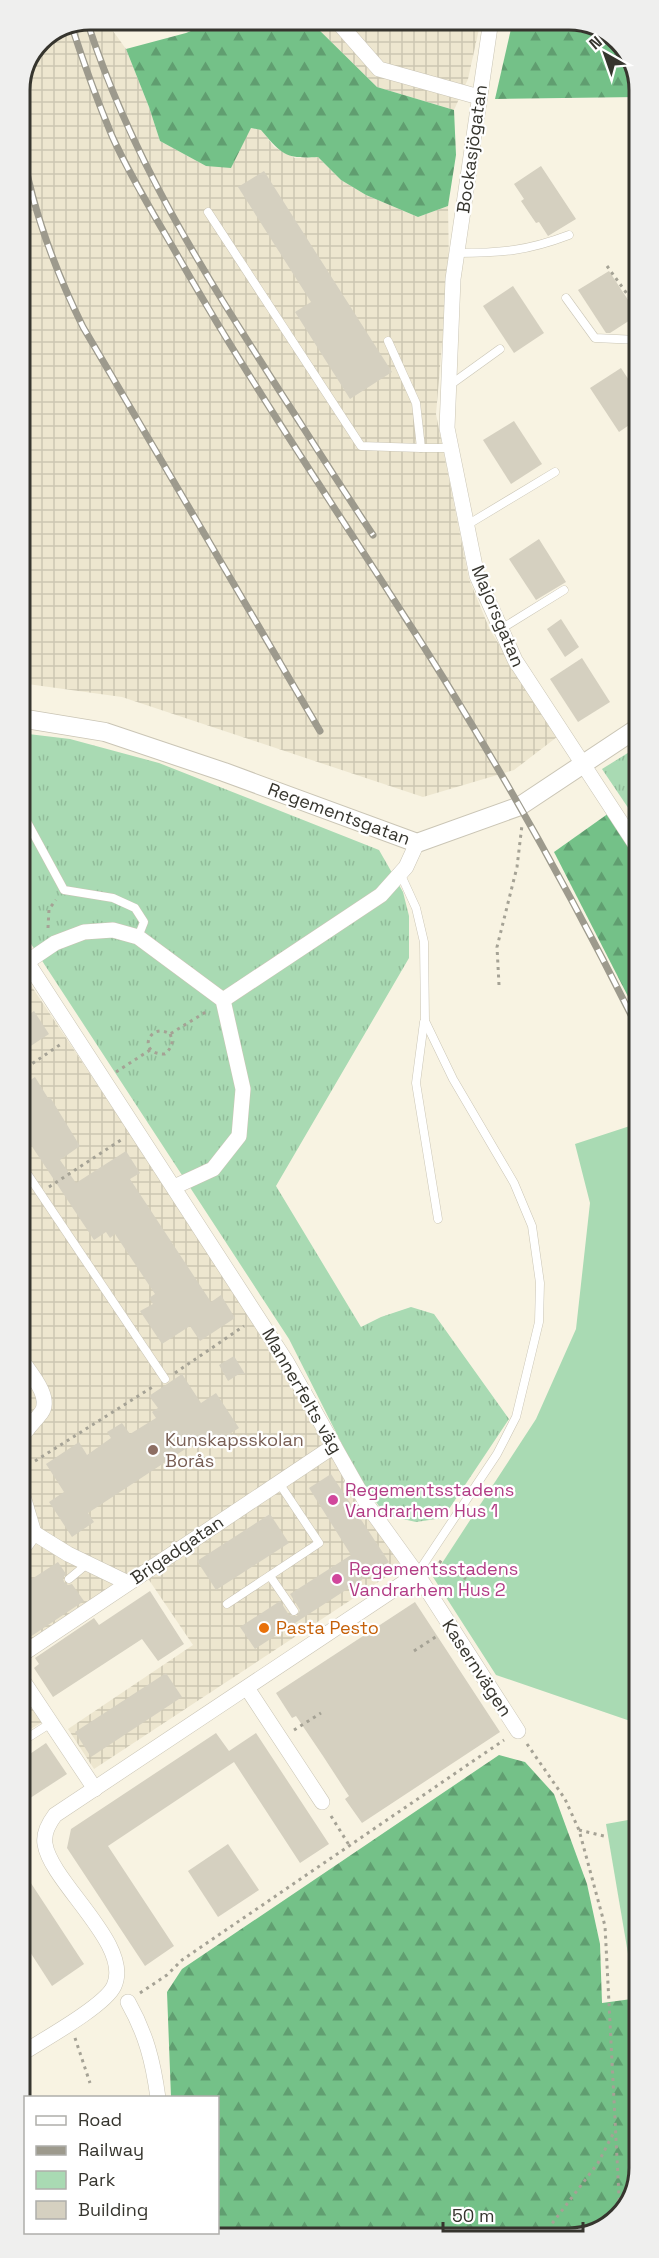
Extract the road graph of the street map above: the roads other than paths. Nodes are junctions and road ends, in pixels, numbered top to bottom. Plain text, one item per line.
1 (345, 30) edge
2 (489, 30) edge
3 (479, 97) junction
4 (208, 212) dead end
5 (569, 235) dead end
6 (457, 253) junction
7 (453, 279) joint
8 (566, 298) dead end
9 (629, 340) edge
10 (388, 341) dead end
11 (500, 349) dead end
12 (449, 386) junction
13 (421, 448) junction
14 (451, 448) junction
15 (555, 472) dead end
16 (467, 525) junction
17 (564, 590) dead end
18 (501, 629) junction
19 (30, 720) edge
20 (629, 734) edge
21 (582, 765) junction
22 (30, 827) edge
23 (629, 834) edge
24 (417, 843) junction
25 (400, 873) junction
26 (138, 937) junction
27 (30, 954) edge
28 (30, 966) edge
29 (219, 1003) junction
30 (425, 1021) junction
31 (30, 1178) edge
32 (174, 1187) junction
33 (438, 1219) dead end
34 (30, 1374) edge
35 (165, 1379) road end
36 (30, 1425) edge
37 (334, 1446) junction
38 (279, 1483) junction
39 (30, 1519) edge
40 (34, 1533) junction
41 (30, 1539) edge
42 (88, 1563) junction
43 (417, 1574) junction
44 (270, 1576) junction
45 (69, 1579) dead end
46 (128, 1583) junction
47 (227, 1604) dead end
48 (294, 1611) dead end
49 (30, 1649) edge
50 (247, 1688) junction
51 (30, 1692) edge
52 (51, 1723) junction
53 (518, 1731) road end
54 (30, 1736) edge
55 (94, 1789) junction
56 (322, 1802) road end
57 (128, 2002) road end
58 (30, 2049) edge
59 (158, 2096) edge

1 - 3 street
2 - 3 street, Bockasjögatan
3 - 6 street, Bockasjögatan
4 - 13 lane
5 - 6 lane
6 - 7 street, Bockasjögatan
7 - 12 street, Majorsgatan
8 - 9 lane
10 - 13 lane
11 - 12 lane
12 - 14 street, Majorsgatan
13 - 14 lane
14 - 16 street, Majorsgatan
15 - 16 lane
16 - 18 street, Majorsgatan
17 - 18 lane
18 - 21 street, Majorsgatan
19 - 24 street, Regementsgatan
20 - 21 street, Regementsgatan
21 - 23 street, Majorsgatan
21 - 24 street, Regementsgatan
22 - 26 lane
24 - 25 street
25 - 29 street
25 - 30 lane
26 - 27 street
26 - 29 street
28 - 32 street, Mannerfelts väg
29 - 32 street
30 - 33 lane
30 - 43 lane
31 - 35 lane
32 - 37 street, Mannerfelts väg
34 - 36 street
37 - 38 street, Brigadgatan
37 - 43 street, Mannerfelts väg
38 - 44 lane
38 - 46 street, Brigadgatan
39 - 40 street
40 - 41 street
40 - 42 street
42 - 45 lane
42 - 46 street
43 - 50 street
43 - 53 street, Kasernvägen
44 - 47 lane
44 - 48 lane
46 - 49 street, Brigadgatan
50 - 55 street
50 - 56 street
51 - 52 street
52 - 54 lane
52 - 55 street
55 - 58 street
57 - 59 street

